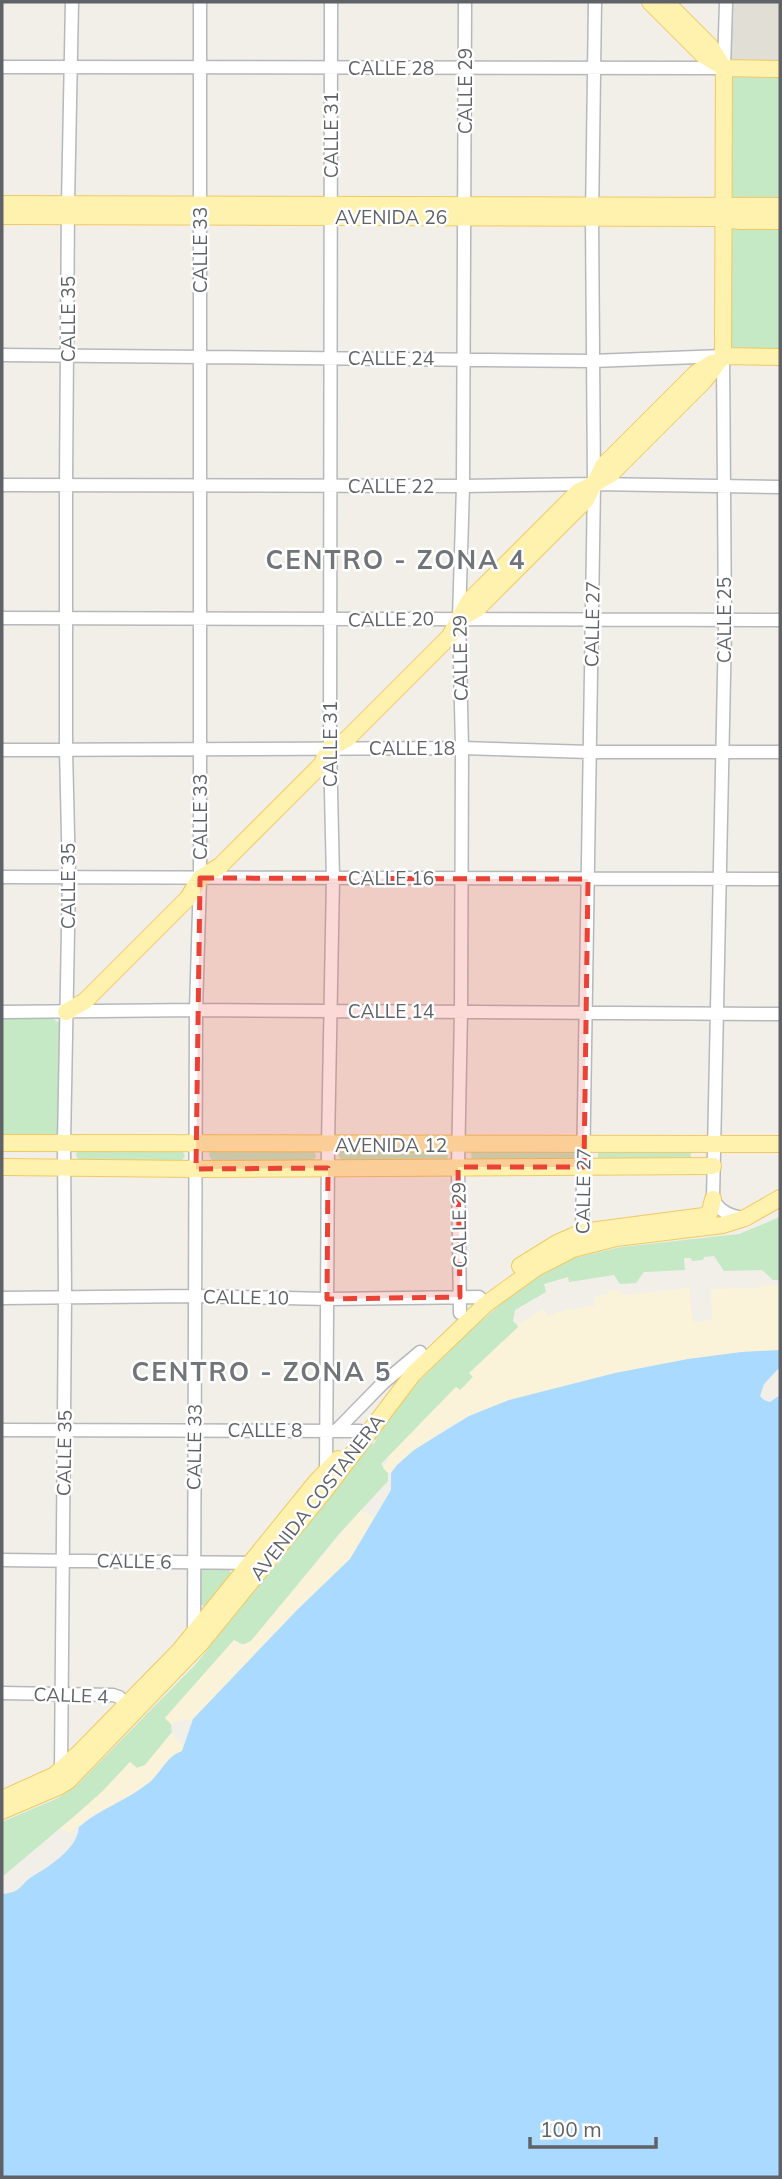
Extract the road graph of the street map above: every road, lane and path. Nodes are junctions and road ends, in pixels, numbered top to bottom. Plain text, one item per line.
1 (72, 2) edge
2 (200, 2) edge
3 (331, 2) edge
4 (465, 2) edge
5 (595, 2) edge
6 (650, 2) edge
7 (666, 2) edge
8 (726, 2) edge
9 (2, 67) edge
10 (72, 67) junction
11 (200, 67) junction
12 (331, 68) junction
13 (465, 68) junction
14 (594, 68) junction
15 (724, 68) junction
16 (780, 69) edge
17 (2, 204) edge
18 (780, 206) edge
19 (68, 210) junction
20 (200, 210) junction
21 (331, 211) junction
22 (464, 211) junction
23 (592, 212) junction
24 (725, 213) junction
25 (2, 216) edge
26 (780, 221) edge
27 (2, 355) edge
28 (68, 356) junction
29 (723, 356) junction
30 (780, 356) edge
31 (200, 357) junction
32 (331, 358) junction
33 (464, 359) junction
34 (592, 361) junction
35 (594, 484) junction
36 (2, 485) edge
37 (66, 485) junction
38 (200, 485) junction
39 (330, 485) junction
40 (463, 486) junction
41 (724, 487) junction
42 (780, 487) edge
43 (2, 618) edge
44 (67, 618) junction
45 (200, 619) junction
46 (459, 619) junction
47 (592, 619) junction
48 (330, 620) junction
49 (780, 620) edge
50 (724, 621) junction
51 (330, 748) junction
52 (463, 748) junction
53 (200, 749) junction
54 (2, 750) edge
55 (66, 750) junction
56 (590, 752) junction
57 (722, 752) junction
58 (780, 752) edge
59 (2, 877) edge
60 (69, 877) junction
61 (200, 878) junction
62 (333, 878) junction
63 (462, 878) junction
64 (588, 879) junction
65 (720, 879) junction
66 (780, 879) edge
67 (196, 1010) junction
68 (330, 1011) junction
69 (461, 1011) junction
70 (2, 1012) edge
71 (66, 1012) junction
72 (586, 1013) junction
73 (780, 1014) edge
74 (718, 1015) junction
75 (2, 1143) edge
76 (64, 1143) junction
77 (196, 1144) junction
78 (328, 1144) junction
79 (458, 1144) junction
80 (780, 1144) edge
81 (584, 1145) junction
82 (713, 1145) junction
83 (713, 1166) junction
84 (2, 1167) edge
85 (64, 1167) junction
86 (458, 1167) junction
87 (583, 1167) junction
88 (328, 1168) junction
89 (195, 1169) junction
90 (780, 1198) edge
91 (713, 1199) junction
92 (745, 1218) junction
93 (582, 1239) junction
94 (195, 1296) junction
95 (2, 1297) edge
96 (65, 1297) junction
97 (460, 1297) junction
98 (327, 1299) junction
99 (482, 1301) junction
100 (460, 1314) junction
101 (420, 1352) junction
102 (2, 1430) edge
103 (195, 1430) junction
104 (332, 1430) junction
105 (64, 1431) junction
106 (360, 1431) junction
107 (327, 1479) junction
108 (2, 1560) edge
109 (62, 1560) junction
110 (193, 1562) junction
111 (258, 1563) junction
112 (194, 1633) junction
113 (2, 1693) edge
114 (61, 1693) junction
115 (131, 1708) junction
116 (61, 1771) junction
117 (2, 1799) edge
118 (2, 1811) edge

1 - 10 street, CALLE 35
2 - 11 street, CALLE 33
3 - 12 street, CALLE 31
4 - 13 street, CALLE 29
5 - 14 street, CALLE 27
6 - 15 main road
7 - 15 main road
8 - 15 street, CALLE 25
9 - 10 street, CALLE 28
10 - 11 street, CALLE 28
10 - 19 street, CALLE 35
11 - 12 street, CALLE 28
11 - 20 street, CALLE 33
12 - 13 street, CALLE 28
12 - 21 street, CALLE 31
13 - 14 street, CALLE 28
13 - 22 street, CALLE 29
14 - 15 street, CALLE 28
14 - 23 street, CALLE 27
15 - 16 main road, CALLE 28
15 - 24 main road, CALLE 25
17 - 19 main road, AVENIDA 26
18 - 24 main road, AVENIDA 26
19 - 20 main road, AVENIDA 26
19 - 25 main road, AVENIDA 26
19 - 28 street, CALLE 35
20 - 21 main road, AVENIDA 26
20 - 31 street, CALLE 33
21 - 22 main road, AVENIDA 26
21 - 32 street, CALLE 31
22 - 23 main road, AVENIDA 26
22 - 33 street, CALLE 29
23 - 24 main road, AVENIDA 26
23 - 34 street, CALLE 27
24 - 26 main road, AVENIDA 26
24 - 29 main road, CALLE 25
27 - 28 street, CALLE 24
28 - 31 street, CALLE 24
28 - 37 street, CALLE 35
29 - 30 main road, CALLE 24
29 - 34 street, CALLE 24
29 - 35 main road
29 - 41 street, CALLE 25
31 - 32 street, CALLE 24
31 - 38 street, CALLE 33
32 - 33 street, CALLE 24
32 - 39 street, CALLE 31
33 - 34 street, CALLE 24
33 - 40 street, CALLE 29
34 - 35 street, CALLE 27
35 - 40 street, CALLE 22
35 - 41 street, CALLE 22
35 - 46 main road
35 - 47 street, CALLE 27
36 - 37 street, CALLE 22
37 - 38 street, CALLE 22
37 - 44 street, CALLE 35
38 - 39 street, CALLE 22
38 - 45 street, CALLE 33
39 - 40 street, CALLE 22
39 - 48 street, CALLE 31
40 - 46 street, CALLE 29
41 - 42 street, CALLE 22
41 - 50 street, CALLE 25
43 - 44 street, CALLE 20
44 - 45 street, CALLE 20
44 - 55 street, CALLE 35
45 - 48 street, CALLE 20
45 - 53 street, CALLE 33
46 - 47 street, CALLE 20
46 - 48 street, CALLE 20
46 - 51 main road
46 - 52 street, CALLE 29
47 - 50 street, CALLE 20
47 - 56 street, CALLE 27
48 - 51 street, CALLE 31
49 - 50 street, CALLE 20
50 - 57 street, CALLE 25
51 - 52 street, CALLE 18
51 - 53 street, CALLE 18
51 - 61 main road
51 - 62 street, CALLE 31
52 - 56 street, CALLE 18
52 - 63 street, CALLE 29
53 - 55 street, CALLE 18
53 - 61 street, CALLE 33
54 - 55 street, CALLE 18
55 - 60 street, CALLE 35
56 - 57 street, CALLE 18
56 - 64 street, CALLE 27
57 - 58 street, CALLE 18
57 - 65 street, CALLE 25
59 - 60 street, CALLE 16
60 - 61 street, CALLE 16
60 - 71 street, CALLE 35
61 - 62 street, CALLE 16
61 - 67 street, CALLE 33
61 - 71 main road
62 - 63 street, CALLE 16
62 - 68 street, CALLE 31
63 - 64 street, CALLE 16
63 - 69 street, CALLE 29
64 - 65 street, CALLE 16
64 - 72 street, CALLE 27
65 - 66 street, CALLE 16
65 - 74 street, CALLE 25
67 - 68 street, CALLE 14
67 - 71 street, CALLE 14
67 - 77 street, CALLE 33
68 - 69 street, CALLE 14
68 - 78 street, CALLE 31
69 - 72 street, CALLE 14
69 - 79 street, CALLE 29
70 - 71 street, CALLE 14
71 - 76 street, CALLE 35
72 - 74 street, CALLE 14
72 - 81 street, CALLE 27
73 - 74 street, CALLE 14
74 - 82 street, CALLE 25
75 - 76 main road, AVENIDA 12
76 - 77 main road, AVENIDA 12
76 - 85 street, CALLE 35
77 - 78 main road, AVENIDA 12
77 - 89 street, CALLE 33
78 - 79 main road, AVENIDA 12
78 - 88 street, CALLE 31
79 - 81 main road, AVENIDA 12
79 - 86 street, CALLE 29
80 - 82 main road, AVENIDA 12
81 - 82 main road, AVENIDA 12
81 - 87 street, CALLE 27
82 - 83 street, CALLE 25
83 - 87 main road, AVENIDA 12
83 - 91 street, CALLE 25
84 - 85 main road, AVENIDA 12
85 - 89 main road, AVENIDA 12
85 - 96 street, CALLE 35
86 - 87 main road, AVENIDA 12
86 - 88 main road, AVENIDA 12
86 - 97 street, CALLE 29
87 - 93 street, CALLE 27
88 - 89 main road, AVENIDA 12
88 - 98 street, CALLE 31
89 - 94 street, CALLE 33
90 - 92 main road, AVENIDA COSTANERA
91 - 92 street
91 - 93 main road, AVENIDA COSTANERA
92 - 93 main road, AVENIDA COSTANERA
93 - 99 main road, AVENIDA COSTANERA
94 - 96 street, CALLE 10
94 - 98 street, CALLE 10
94 - 103 street, CALLE 33
95 - 96 street, CALLE 10
96 - 105 street, CALLE 35
97 - 98 street, CALLE 10
97 - 99 street, CALLE 10
97 - 100 street, CALLE 29
98 - 104 street, CALLE 31
99 - 100 main road, AVENIDA COSTANERA
99 - 107 main road, AVENIDA COSTANERA
100 - 101 main road, AVENIDA COSTANERA
101 - 104 street
101 - 106 main road, AVENIDA COSTANERA
102 - 105 street, CALLE 8
103 - 104 street, CALLE 8
103 - 105 street, CALLE 8
103 - 110 street, CALLE 33
104 - 106 street, CALLE 8
104 - 107 street, CALLE 31
105 - 109 street, CALLE 35
106 - 107 main road, AVENIDA COSTANERA
107 - 111 main road, AVENIDA COSTANERA
108 - 109 street, CALLE 6
109 - 110 street, CALLE 6
109 - 114 street, CALLE 35
110 - 111 street, CALLE 6
110 - 112 street, CALLE 33
111 - 112 main road, AVENIDA COSTANERA
111 - 115 main road, AVENIDA COSTANERA
112 - 115 main road, AVENIDA COSTANERA
113 - 114 street, CALLE 4
114 - 115 street, CALLE 4
114 - 116 street, CALLE 35
115 - 116 main road, AVENIDA COSTANERA
115 - 118 main road, AVENIDA COSTANERA
116 - 117 main road, AVENIDA COSTANERA

